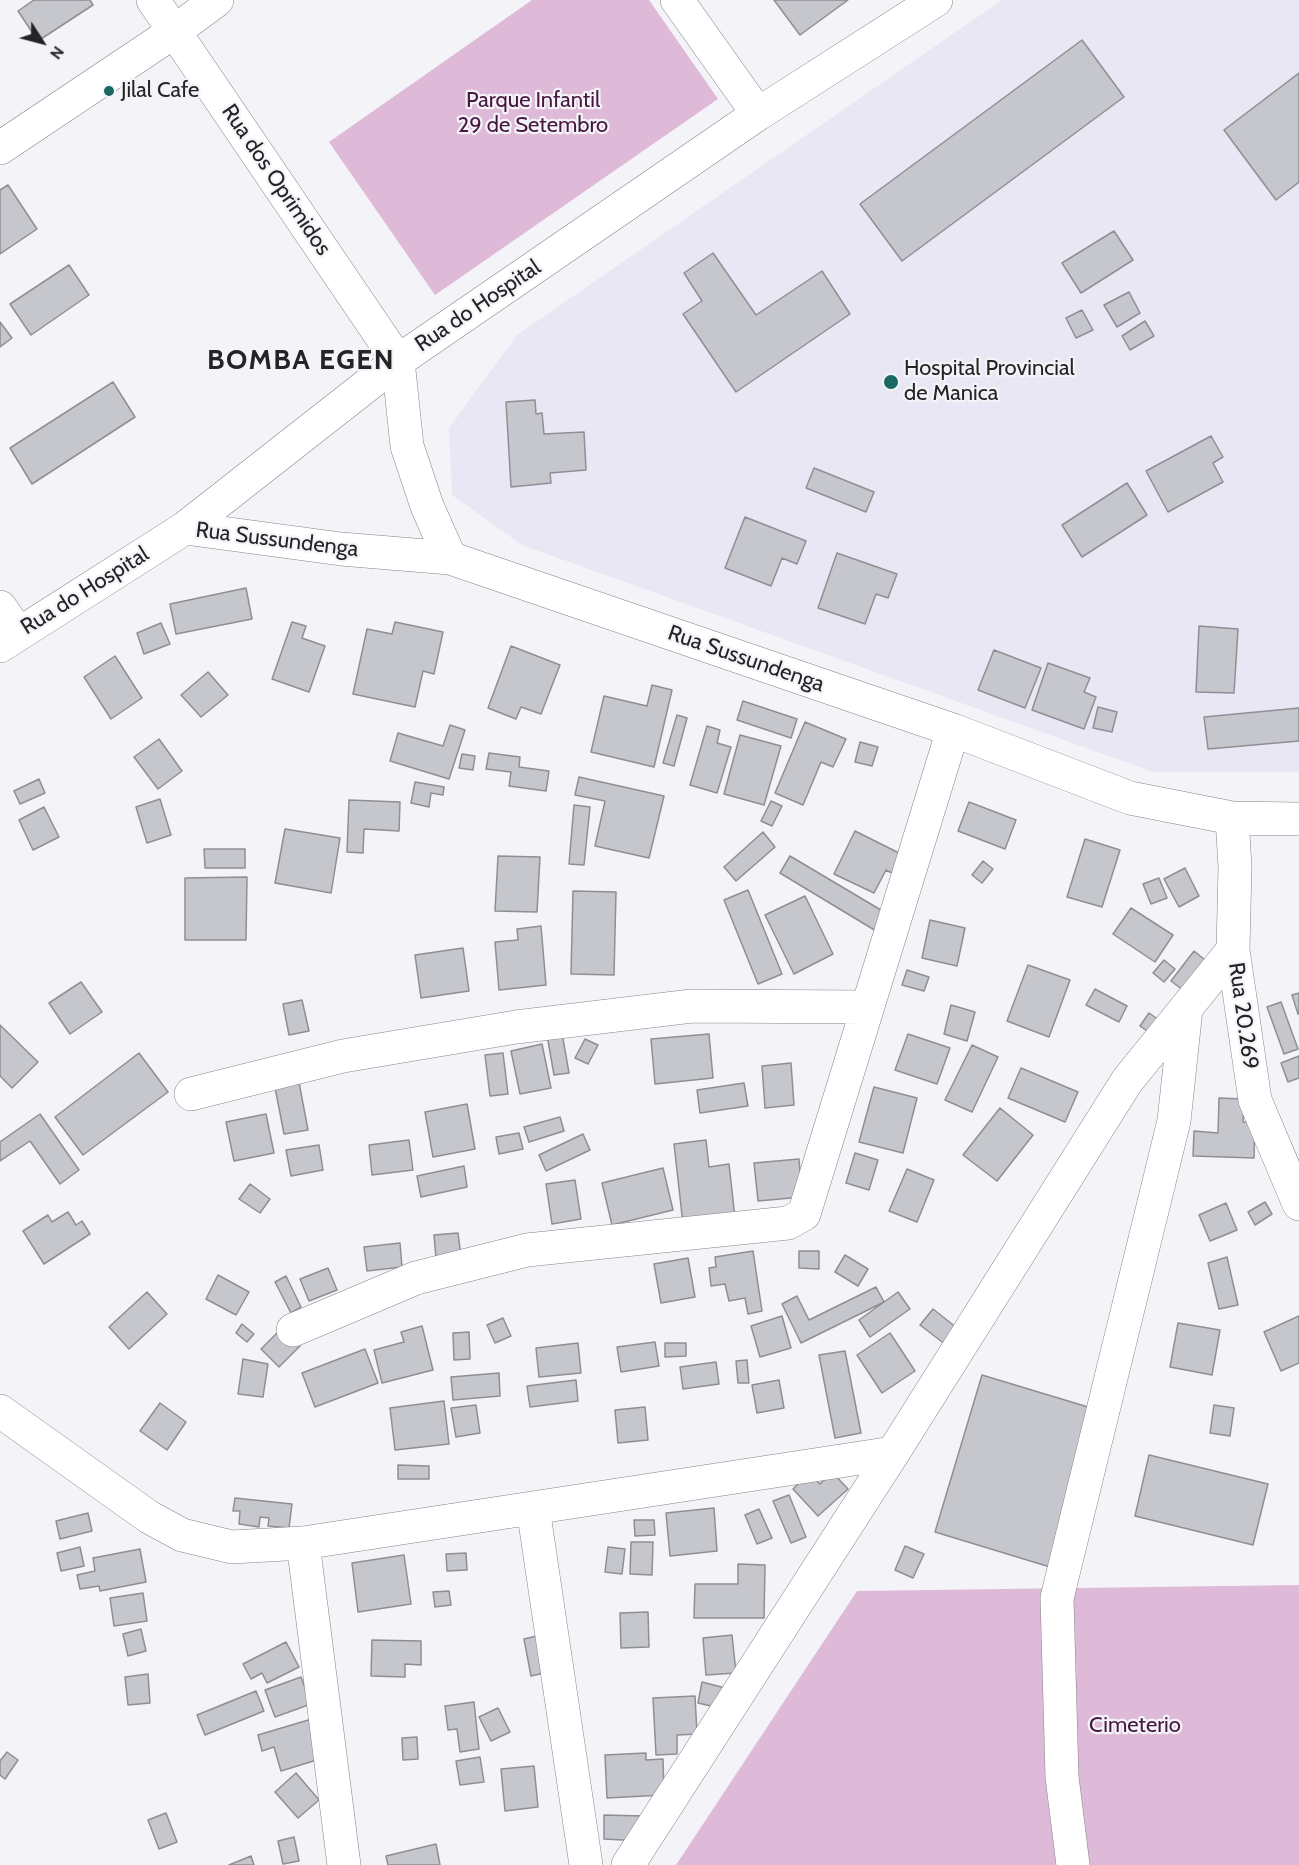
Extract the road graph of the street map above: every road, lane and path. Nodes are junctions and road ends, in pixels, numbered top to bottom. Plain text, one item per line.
1 (153, 0) edge
2 (217, 0) edge
3 (677, 0) edge
4 (936, 0) edge
5 (175, 31) junction
6 (758, 114) junction
7 (0, 148) edge
8 (398, 361) junction
9 (185, 528) junction
10 (450, 558) junction
11 (0, 607) edge
12 (9, 639) edge
13 (953, 730) junction
14 (1232, 818) junction
15 (1299, 819) edge
16 (1233, 950) junction
17 (867, 1007) junction
18 (1186, 1009) junction
19 (191, 1094) dead end
20 (1299, 1203) edge
21 (293, 1330) dead end
22 (0, 1411) edge
23 (893, 1453) junction
24 (533, 1508) junction
25 (303, 1543) junction
26 (344, 1865) edge
27 (586, 1865) edge
28 (628, 1865) edge
29 (1073, 1865) edge

1 - 5 street, Rua dos Oprimidos
2 - 5 street
3 - 6 street
4 - 6 street, Rua do Hospital
5 - 7 street
5 - 8 street, Rua dos Oprimidos
6 - 8 street, Rua do Hospital
8 - 9 street, Rua do Hospital
8 - 10 street
9 - 10 street, Rua Sussundenga
9 - 12 street, Rua do Hospital
10 - 13 street, Rua Sussundenga
11 - 12 street
13 - 14 street, Rua Sussundenga
13 - 17 street
14 - 15 street, Rua Sussundenga
14 - 16 street, Rua 20.269
16 - 18 street
16 - 20 street, Rua 20.269
17 - 19 street
17 - 21 street
18 - 23 street
18 - 29 street
22 - 25 street
23 - 24 street
23 - 28 street
24 - 25 street
24 - 27 street
25 - 26 street

